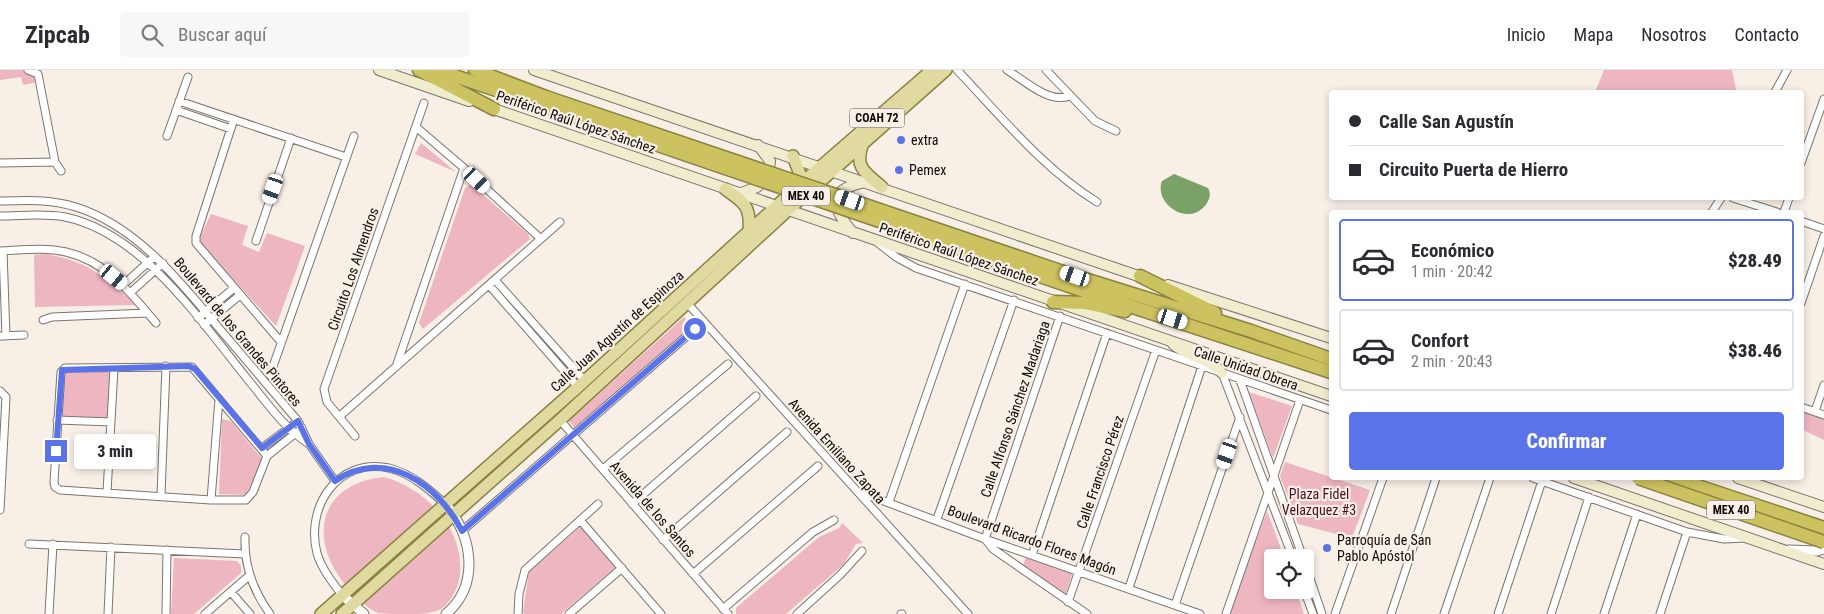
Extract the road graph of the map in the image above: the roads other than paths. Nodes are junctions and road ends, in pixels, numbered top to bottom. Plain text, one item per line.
1 (28, 70) edge
2 (379, 70) edge
3 (419, 70) edge
4 (437, 70) edge
5 (475, 70) edge
6 (483, 70) edge
7 (534, 70) edge
8 (932, 70) edge
9 (946, 70) edge
10 (957, 70) edge
11 (1007, 70) edge
12 (1046, 70) edge
13 (1787, 70) edge
14 (188, 76) dead end
15 (498, 78) junction
16 (1776, 90) edge
17 (1070, 96) junction
18 (1824, 99) edge
19 (179, 101) junction
20 (545, 102) junction
21 (424, 103) dead end
22 (494, 109) junction
23 (176, 110) junction
24 (234, 119) junction
25 (416, 127) junction
26 (231, 129) junction
27 (1116, 132) dead end
28 (167, 136) dead end
29 (354, 136) dead end
30 (291, 138) junction
31 (758, 145) junction
32 (862, 146) junction
33 (1804, 155) edge
34 (792, 156) junction
35 (346, 157) junction
36 (55, 162) junction
37 (0, 163) edge
38 (822, 166) junction
39 (464, 168) junction
40 (834, 170) junction
41 (61, 171) dead end
42 (866, 181) junction
43 (803, 182) junction
44 (882, 187) junction
45 (725, 189) junction
46 (739, 194) junction
47 (1739, 200) edge
48 (0, 201) edge
49 (1096, 202) dead end
50 (776, 206) junction
51 (788, 210) junction
52 (1771, 210) edge
53 (0, 216) edge
54 (560, 222) dead end
55 (1804, 222) edge
56 (1824, 229) edge
57 (749, 231) junction
58 (853, 233) junction
59 (1824, 236) edge
60 (540, 239) junction
61 (256, 241) dead end
62 (876, 241) junction
63 (1, 251) edge
64 (155, 256) junction
65 (148, 263) junction
66 (163, 263) junction
67 (155, 270) junction
68 (1140, 276) junction
69 (495, 280) junction
70 (1072, 281) junction
71 (692, 283) junction
72 (123, 284) junction
73 (965, 284) junction
74 (489, 285) junction
75 (234, 288) junction
76 (130, 292) junction
77 (240, 294) junction
78 (1804, 294) edge
79 (1014, 300) junction
80 (1053, 302) junction
81 (516, 304) junction
82 (688, 304) junction
83 (665, 308) junction
84 (510, 310) junction
85 (206, 311) junction
86 (147, 313) junction
87 (1060, 316) junction
88 (198, 318) junction
89 (212, 318) junction
90 (43, 320) dead end
91 (156, 323) dead end
92 (204, 325) junction
93 (1190, 325) junction
94 (695, 329) dead end
95 (1250, 331) junction
96 (1107, 333) junction
97 (24, 335) dead end
98 (3, 336) edge
99 (1329, 337) edge
100 (1167, 338) junction
101 (281, 342) junction
102 (1156, 350) junction
103 (1329, 358) edge
104 (728, 364) dead end
105 (166, 366) junction
106 (1202, 366) junction
107 (396, 367) junction
108 (114, 368) junction
109 (1329, 371) edge
110 (1222, 373) junction
111 (270, 375) dead end
112 (1240, 380) junction
113 (581, 384) junction
114 (1824, 386) edge
115 (0, 391) edge
116 (1329, 395) edge
117 (756, 396) dead end
118 (219, 399) junction
119 (1300, 400) junction
120 (1804, 408) edge
121 (1329, 409) edge
122 (1815, 412) junction
123 (3, 415) edge
124 (1824, 415) edge
125 (340, 416) junction
126 (1240, 416) junction
127 (57, 420) junction
128 (560, 420) junction
129 (298, 421) junction
130 (111, 422) junction
131 (288, 428) junction
132 (302, 428) junction
133 (787, 432) dead end
134 (294, 434) junction
135 (573, 435) junction
136 (355, 436) dead end
137 (309, 444) junction
138 (262, 448) junction
139 (267, 456) junction
140 (818, 466) dead end
141 (1, 467) edge
142 (603, 469) junction
143 (1273, 474) junction
144 (1382, 480) edge
145 (1435, 480) edge
146 (1489, 480) edge
147 (1580, 480) edge
148 (1644, 480) edge
149 (1680, 480) edge
150 (1744, 480) edge
151 (335, 481) junction
152 (1542, 481) joint
153 (1268, 489) junction
154 (855, 490) junction
155 (107, 492) junction
156 (0, 494) edge
157 (161, 495) junction
158 (1589, 497) junction
159 (211, 500) junction
160 (889, 502) junction
161 (598, 504) dead end
162 (632, 504) junction
163 (446, 505) junction
164 (1824, 507) edge
165 (0, 510) edge
166 (1636, 514) junction
167 (453, 515) junction
168 (937, 519) junction
169 (580, 520) junction
170 (834, 520) dead end
171 (1824, 529) edge
172 (462, 531) junction
173 (1688, 532) junction
174 (245, 536) dead end
175 (1747, 538) junction
176 (985, 539) junction
177 (663, 540) junction
178 (1824, 542) edge
179 (29, 544) dead end
180 (53, 544) junction
181 (111, 547) junction
182 (1824, 547) edge
183 (1290, 549) edge
184 (1300, 549) edge
185 (167, 550) junction
186 (1784, 550) junction
187 (862, 551) dead end
188 (245, 554) junction
189 (1032, 555) junction
190 (1824, 564) edge
191 (622, 568) junction
192 (1079, 570) junction
193 (693, 574) junction
194 (250, 575) junction
195 (1129, 588) junction
196 (1314, 590) edge
197 (231, 592) junction
198 (340, 598) junction
199 (1307, 599) edge
200 (1068, 602) junction
201 (1175, 605) junction
202 (357, 611) edge
203 (725, 611) edge
204 (49, 614) edge
205 (108, 614) edge
206 (166, 614) edge
207 (205, 614) edge
208 (250, 614) edge
209 (270, 614) edge
210 (313, 614) edge
211 (321, 614) edge
212 (342, 614) edge
213 (446, 614) edge
214 (518, 614) edge
215 (569, 614) edge
216 (661, 614) edge
217 (796, 614) edge
218 (968, 614) edge
219 (1087, 614) edge
220 (1200, 614) edge
221 (1226, 614) edge
222 (1313, 614) edge
223 (1322, 614) edge
224 (1336, 614) edge
225 (1390, 614) edge
226 (1444, 614) edge
227 (1498, 614) edge
228 (1551, 614) edge
229 (1604, 614) edge
230 (1660, 614) edge

1 - 36 street
2 - 22 main road, Periférico Raúl López Sánchez
3 - 22 highway
4 - 20 highway, Periférico Raúl López Sánchez / MEX 40
5 - 15 highway, Periférico Raúl López Sánchez / MEX 40
6 - 15 highway
7 - 31 main road
8 - 38 main road, Calle Juan Agustín de Espinoza / COAH 72
9 - 32 main road, Calle Juan Agustín de Espinoza / COAH 72
10 - 49 street
11 - 17 street
12 - 17 street
13 - 16 street
14 - 19 street
15 - 20 highway, Periférico Raúl López Sánchez / MEX 40
17 - 27 street
18 - 33 street
19 - 23 street
19 - 24 street
20 - 70 highway, Periférico Raúl López Sánchez / MEX 40, bridge
21 - 25 street, Circuito Los Almendros
22 - 45 main road, Periférico Raúl López Sánchez
23 - 26 street
23 - 28 street
24 - 26 street
24 - 30 street
25 - 39 street
25 - 125 street, Circuito Los Almendros
26 - 75 street
29 - 35 street
30 - 35 street
30 - 61 street
31 - 34 main road
31 - 46 main road
32 - 40 main road, Calle Juan Agustín de Espinoza / COAH 72
32 - 44 main road
34 - 38 main road
34 - 43 main road
35 - 101 street
36 - 37 street
36 - 41 street
38 - 40 main road
38 - 43 main road, Calle Juan Agustín de Espinoza / COAH 72
39 - 60 street
39 - 107 street
40 - 42 main road
40 - 51 main road, Calle Juan Agustín de Espinoza / COAH 72
42 - 44 main road
42 - 58 main road
43 - 50 main road, Calle Juan Agustín de Espinoza / COAH 72
44 - 68 main road
45 - 46 main road, Periférico Raúl López Sánchez
45 - 57 main road
46 - 50 main road, Periférico Raúl López Sánchez
47 - 52 street
48 - 64 street, Boulevard de los Grandes Pintores
50 - 51 main road, Periférico Raúl López Sánchez
50 - 57 main road, Calle Juan Agustín de Espinoza
51 - 58 main road, Periférico Raúl López Sánchez
51 - 82 main road, Calle Juan Agustín de Espinoza
53 - 65 street, Boulevard de los Grandes Pintores
54 - 60 street
55 - 56 street
57 - 71 main road, Calle Juan Agustín de Espinoza
58 - 62 main road, Periférico Raúl López Sánchez
59 - 78 street
60 - 69 street
62 - 73 street, Calle Unidad Obrera
62 - 80 main road, Periférico Raúl López Sánchez
63 - 72 street
63 - 98 street
64 - 65 street
64 - 66 street, Boulevard de los Grandes Pintores
65 - 67 street, Boulevard de los Grandes Pintores
65 - 72 street
66 - 67 street
66 - 85 street, Boulevard de los Grandes Pintores
67 - 76 street
67 - 88 street, Boulevard de los Grandes Pintores
68 - 95 highway
68 - 99 main road
69 - 74 street
69 - 81 street
70 - 93 highway, Periférico Raúl López Sánchez / MEX 40
70 - 95 highway, Periférico Raúl López Sánchez / MEX 40
71 - 82 main road
71 - 83 main road, Calle Juan Agustín de Espinoza
72 - 76 street
73 - 79 street, Calle Unidad Obrera
73 - 160 street
74 - 84 street
74 - 107 street
75 - 77 street
75 - 85 street
76 - 86 street
77 - 89 street
77 - 101 street
79 - 87 street, Calle Unidad Obrera
79 - 168 street
80 - 93 highway
80 - 100 main road, Periférico Raúl López Sánchez
81 - 84 street
81 - 113 street
82 - 83 main road
82 - 128 main road, Calle Juan Agustín de Espinoza
82 - 154 street, Avenida Emiliano Zapata
83 - 113 main road, Calle Juan Agustín de Espinoza
84 - 113 street
85 - 88 street
85 - 89 street, Boulevard de los Grandes Pintores
86 - 90 street
86 - 91 street
87 - 96 street, Calle Unidad Obrera
87 - 176 street, Calle Alfonso Sánchez Madariaga
88 - 92 street, Boulevard de los Grandes Pintores
89 - 92 street
89 - 129 street, Boulevard de los Grandes Pintores
92 - 131 street, Boulevard de los Grandes Pintores
93 - 109 highway, Periférico Raúl López Sánchez / MEX 40
94 - 135 street
95 - 103 highway, Periférico Raúl López Sánchez / MEX 40
96 - 102 street, Calle Unidad Obrera
96 - 189 street
97 - 98 street
100 - 110 main road
100 - 116 main road, Periférico Raúl López Sánchez
101 - 111 street
102 - 106 street, Calle Unidad Obrera
102 - 192 street, Calle Francisco Pérez
104 - 142 street
105 - 108 street
105 - 118 street
105 - 157 street
106 - 110 street, Calle Unidad Obrera
106 - 195 street
107 - 125 street
108 - 127 street
108 - 130 street
110 - 112 street, Calle Unidad Obrera
110 - 126 street
112 - 119 street, Calle Unidad Obrera
112 - 143 street
113 - 163 main road, Calle Juan Agustín de Espinoza
114 - 122 street
115 - 123 street
117 - 162 street
118 - 138 street
118 - 159 street
119 - 121 street, Calle Unidad Obrera
119 - 143 street
120 - 122 street
122 - 124 street
123 - 141 street
125 - 136 street, Circuito Los Almendros
126 - 153 street
126 - 201 street
127 - 130 street
127 - 155 street
128 - 135 street, Avenida de los Santos
128 - 167 main road, Calle Juan Agustín de Espinoza
129 - 131 street
129 - 132 street, Boulevard de los Grandes Pintores
130 - 155 street
131 - 134 street, Boulevard de los Grandes Pintores
131 - 138 street
132 - 134 street
132 - 137 street, Boulevard de los Grandes Pintores
133 - 177 street
134 - 137 street, Boulevard de los Grandes Pintores
134 - 139 street
135 - 142 street, Avenida de los Santos
135 - 172 street
137 - 151 street, Boulevard de los Grandes Pintores
138 - 139 street
139 - 159 street
140 - 193 street
141 - 156 street
142 - 162 street, Avenida de los Santos
143 - 153 street
143 - 184 street
144 - 224 street
145 - 225 street
146 - 226 street
147 - 175 main road
148 - 178 highway, MEX 40, bridge
149 - 171 highway, MEX 40
150 - 164 main road
151 - 163 street
151 - 198 street
152 - 158 street
152 - 227 street
153 - 183 street
153 - 221 street
154 - 160 street, Boulevard Ricardo Flores Magón
154 - 218 street, Avenida Emiliano Zapata
155 - 157 street
156 - 165 street
157 - 159 street
158 - 166 street
158 - 228 street
160 - 168 street, Boulevard Ricardo Flores Magón
161 - 169 street
162 - 177 street, Avenida de los Santos
163 - 167 street
163 - 198 main road, Calle Juan Agustín de Espinoza
166 - 173 street
166 - 229 street
167 - 172 street
167 - 202 main road, Calle Juan Agustín de Espinoza
168 - 176 street, Boulevard Ricardo Flores Magón
169 - 191 street
169 - 214 street
170 - 203 street
171 - 182 street
172 - 213 street
173 - 175 street
173 - 230 street
174 - 188 street
175 - 186 main road
176 - 189 street, Boulevard Ricardo Flores Magón
176 - 200 street
177 - 193 street, Avenida de los Santos
179 - 180 street
180 - 181 street
180 - 204 street
181 - 185 street
181 - 205 street
182 - 186 street
185 - 188 street
185 - 206 street
186 - 190 main road
187 - 217 street
188 - 194 street
189 - 192 street, Boulevard Ricardo Flores Magón
191 - 215 street
191 - 216 street
192 - 195 street, Boulevard Ricardo Flores Magón
192 - 200 street, Calle Francisco Pérez
193 - 203 street, Avenida de los Santos
194 - 197 street
194 - 209 street
195 - 201 street, Boulevard Ricardo Flores Magón
196 - 223 street
197 - 207 street
197 - 208 street
198 - 202 street
198 - 210 street
198 - 211 main road, Calle Juan Agustín de Espinoza
199 - 222 street
200 - 219 street
201 - 220 street, Boulevard Ricardo Flores Magón
202 - 212 main road, Calle Juan Agustín de Espinoza

